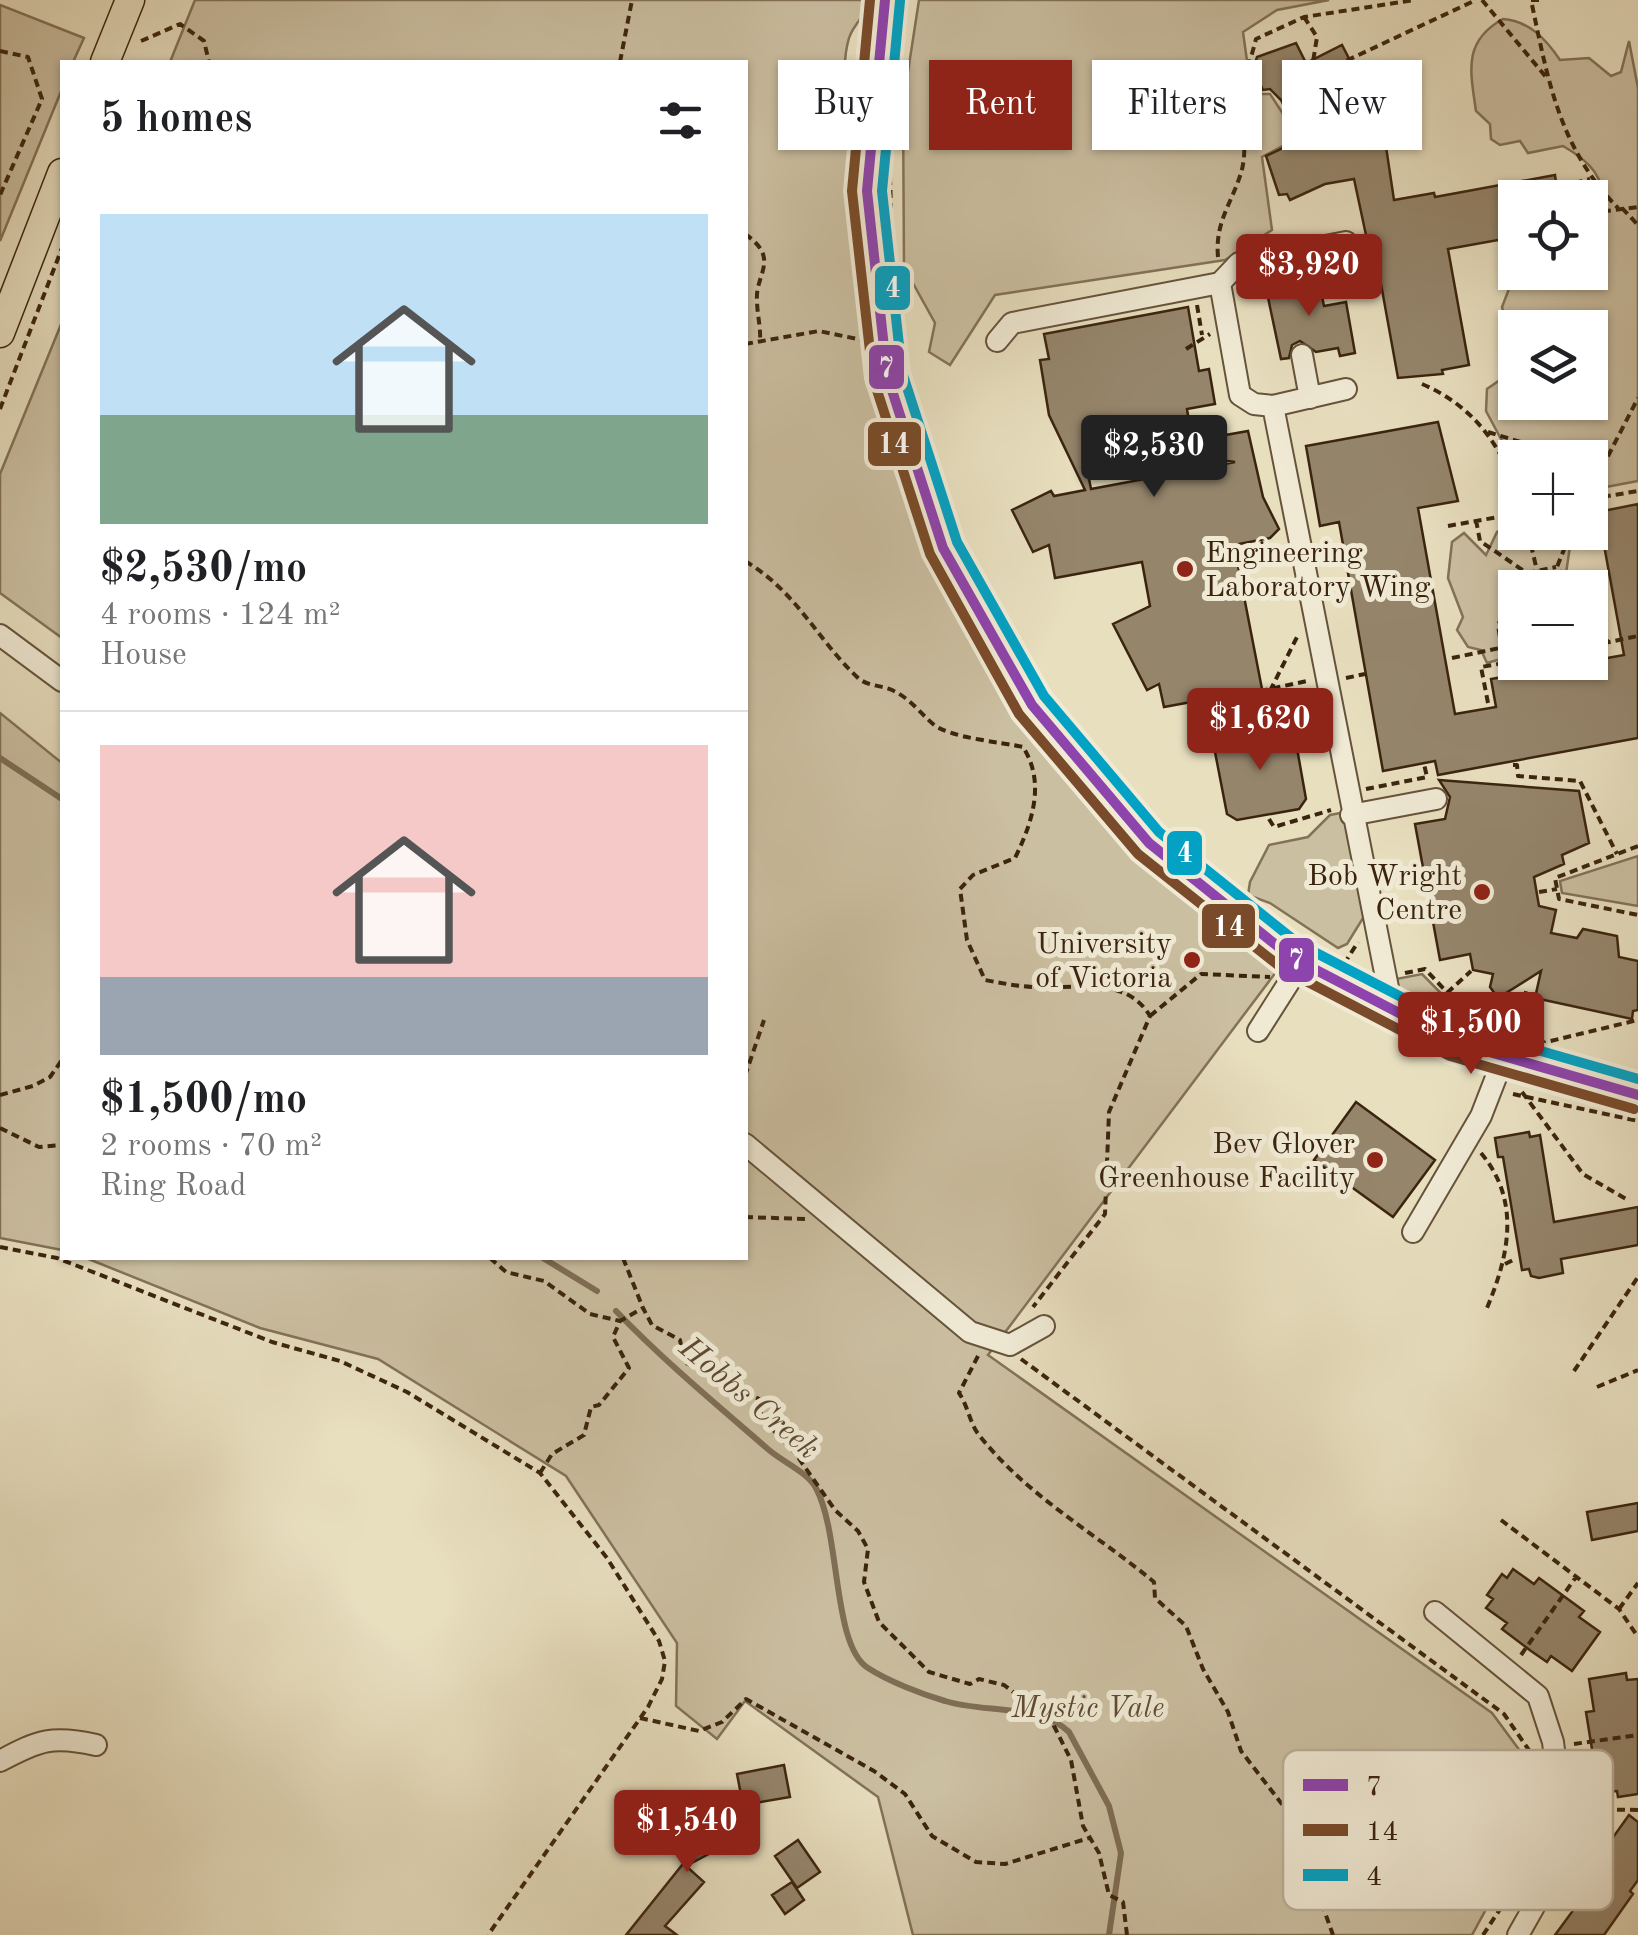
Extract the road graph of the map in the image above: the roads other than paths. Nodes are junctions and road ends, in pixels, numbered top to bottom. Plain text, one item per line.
1 (130, 0) edge
2 (885, 0) edge
3 (107, 60) edge
4 (60, 178) edge
5 (1346, 242) dead end
6 (1223, 279) junction
7 (0, 334) edge
8 (997, 341) dead end
9 (1302, 355) dead end
10 (1346, 390) dead end
11 (1310, 398) junction
12 (1272, 406) junction
13 (0, 635) edge
14 (60, 680) edge
15 (1436, 800) dead end
16 (1349, 803) junction
17 (1296, 971) junction
18 (1394, 1018) junction
19 (1258, 1030) dead end
20 (1507, 1056) junction
21 (1638, 1095) edge
22 (748, 1147) edge
23 (1413, 1232) dead end
24 (1039, 1316) road end
25 (1435, 1612) dead end
26 (96, 1745) dead end
27 (1554, 1750) edge
28 (0, 1761) edge
29 (1532, 1910) edge
30 (1518, 1935) edge

1 - 3 main road
2 - 17 street
4 - 7 main road
5 - 6 street
6 - 8 street
6 - 12 street
9 - 11 street
10 - 11 street
11 - 12 street
12 - 16 street
13 - 14 street
15 - 16 street
16 - 18 street
17 - 18 street
17 - 19 street
18 - 20 street
20 - 21 street
20 - 23 street
22 - 24 street
25 - 27 street
26 - 28 street
29 - 30 street

